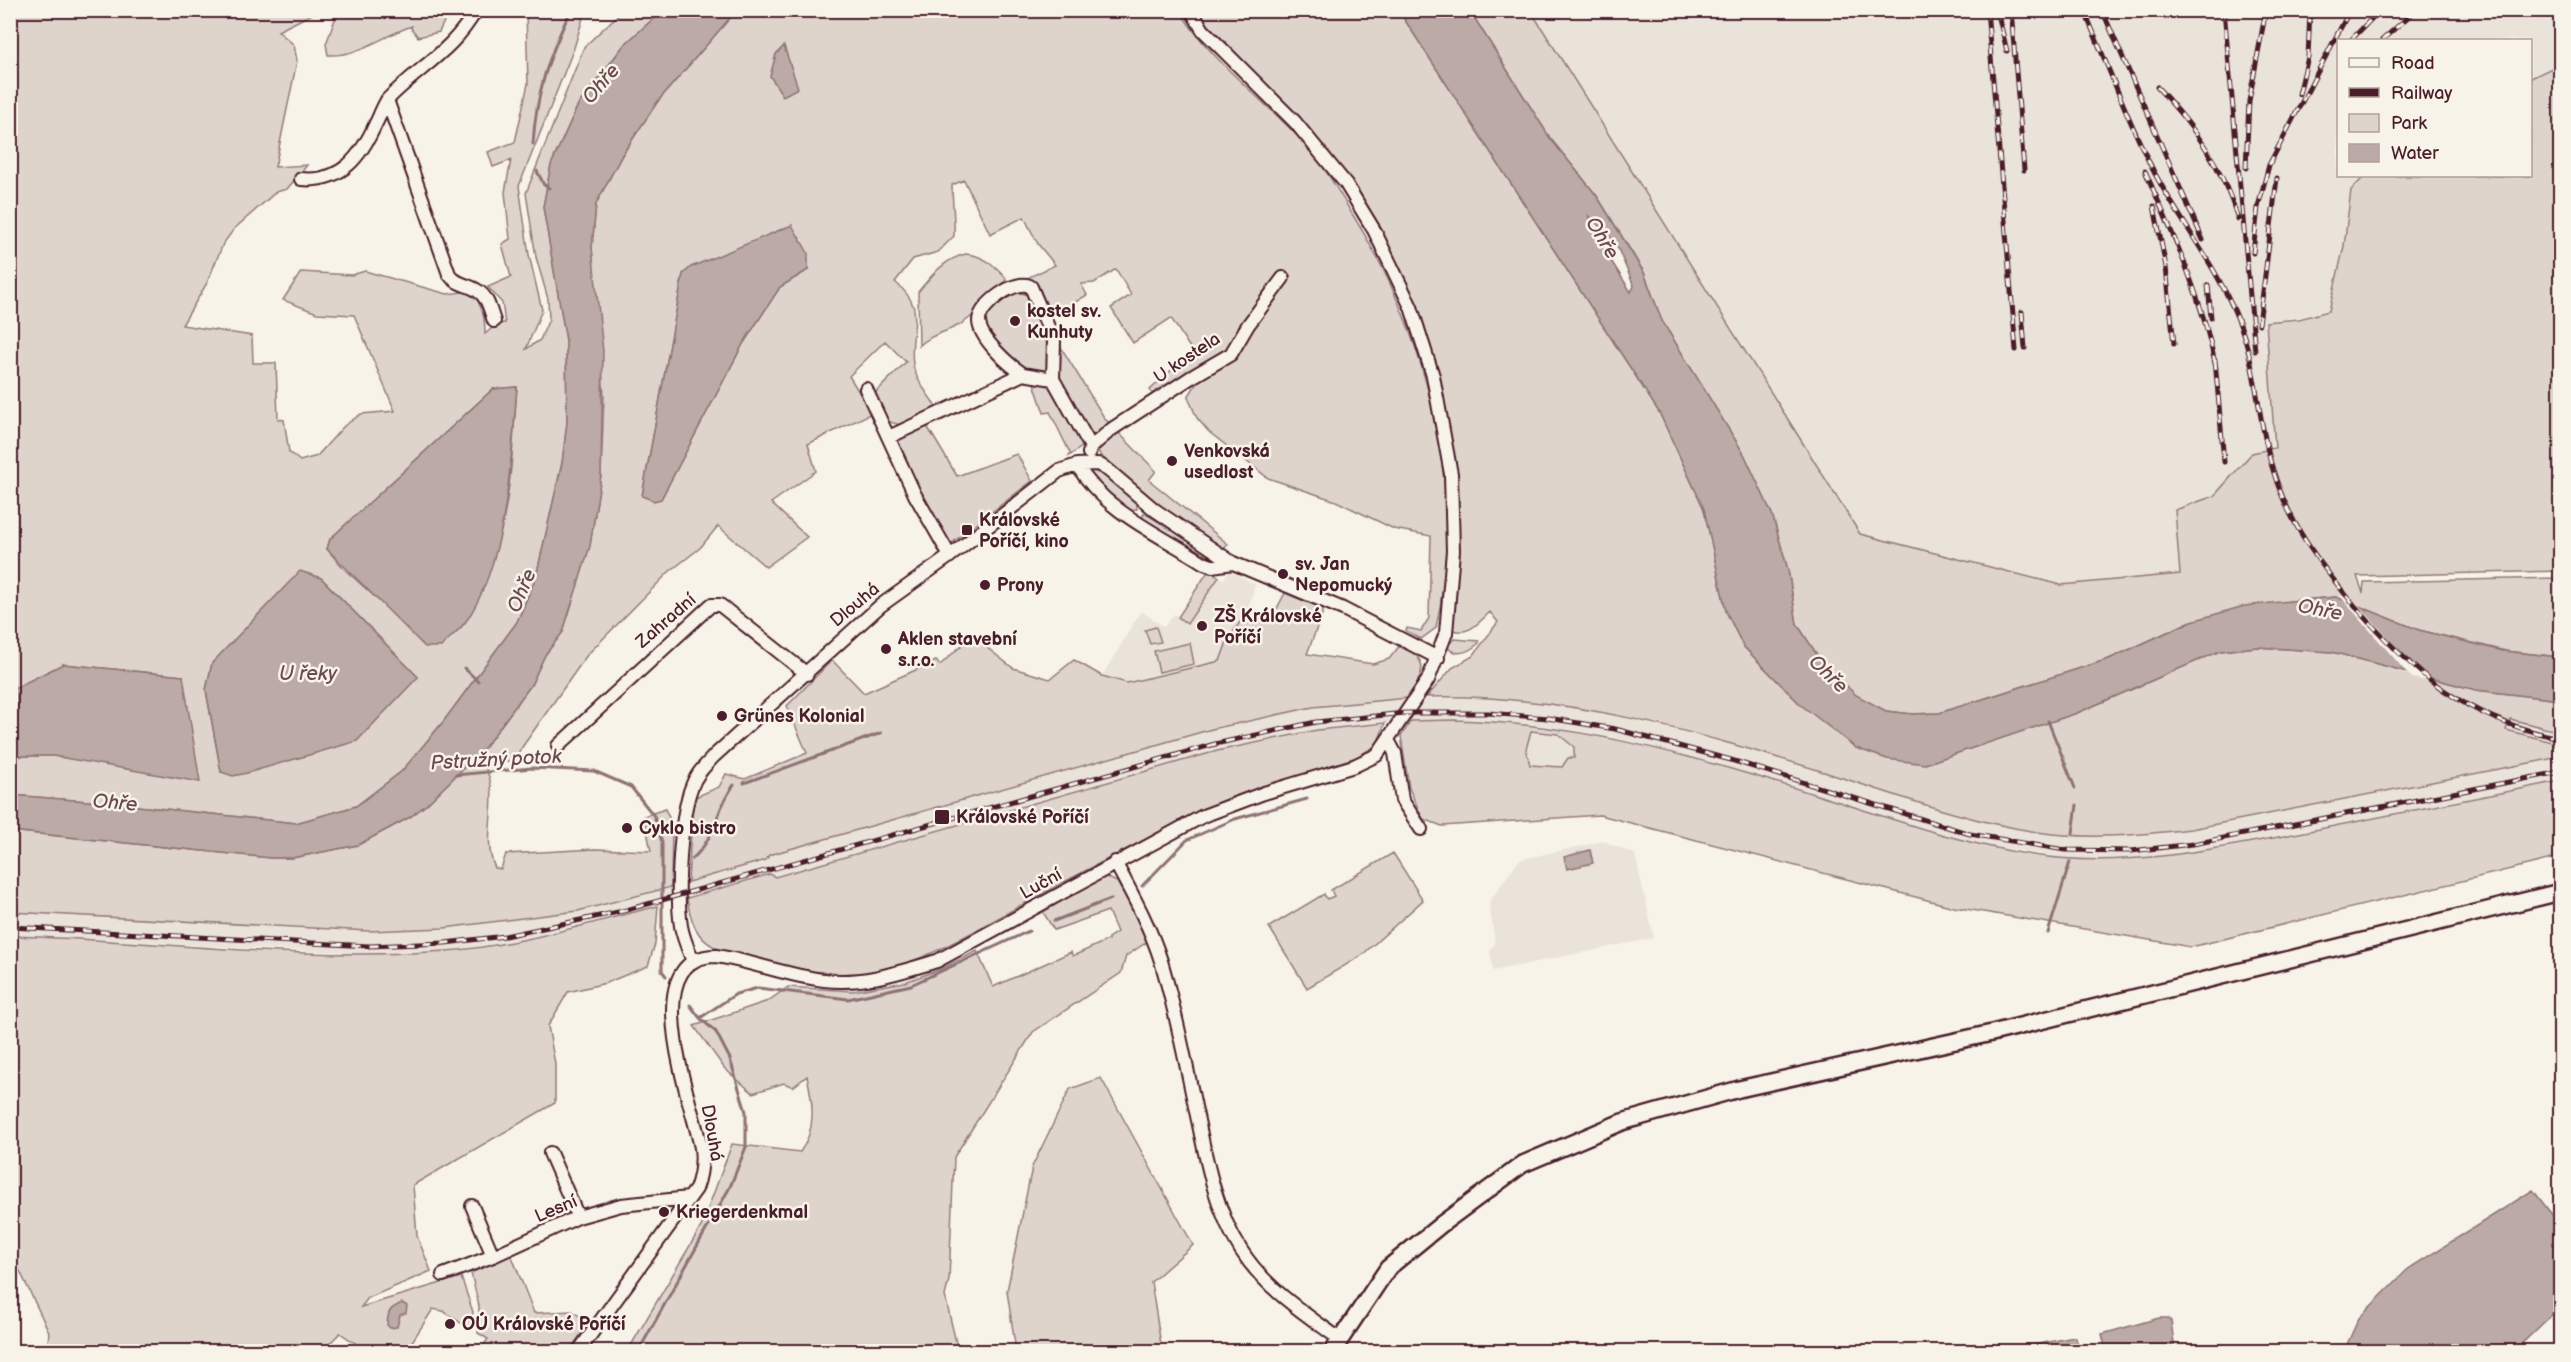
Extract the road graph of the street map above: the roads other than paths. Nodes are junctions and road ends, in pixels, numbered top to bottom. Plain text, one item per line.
1 (476, 10) edge
2 (1191, 10) edge
3 (387, 100) junction
4 (301, 179) dead end
5 (1283, 278) dead end
6 (494, 321) dead end
7 (1023, 374) junction
8 (1053, 379) junction
9 (866, 389) dead end
10 (889, 437) junction
11 (1091, 447) junction
12 (1082, 464) junction
13 (950, 556) junction
14 (1233, 563) junction
15 (1438, 658) junction
16 (807, 674) junction
17 (1388, 740) junction
18 (558, 746) dead end
19 (1421, 829) dead end
20 (1115, 862) junction
21 (2560, 892) edge
22 (693, 961) junction
23 (550, 1153) dead end
24 (689, 1198) junction
25 (472, 1206) dead end
26 (578, 1217) junction
27 (493, 1256) junction
28 (443, 1275) dead end
29 (1335, 1345) edge
30 (578, 1352) edge

1 - 3 street
2 - 15 street, Luční
3 - 4 street
3 - 6 street
5 - 11 street, U kostela
7 - 8 street
7 - 8 street
7 - 10 street
8 - 11 street
9 - 10 street
10 - 13 street
11 - 12 street
12 - 13 street, Dlouhá
12 - 14 street
12 - 14 street
13 - 16 street, Dlouhá
14 - 15 street
15 - 17 street, Luční
16 - 18 street, Zahradní
16 - 22 street, Dlouhá
17 - 19 street
17 - 20 street, Luční
20 - 22 street, Luční
20 - 29 street
21 - 29 main road
22 - 24 street, Dlouhá
23 - 26 street
24 - 26 street, Lesní
24 - 30 street, Dlouhá
25 - 27 street
26 - 27 street, Lesní
27 - 28 street, Lesní

